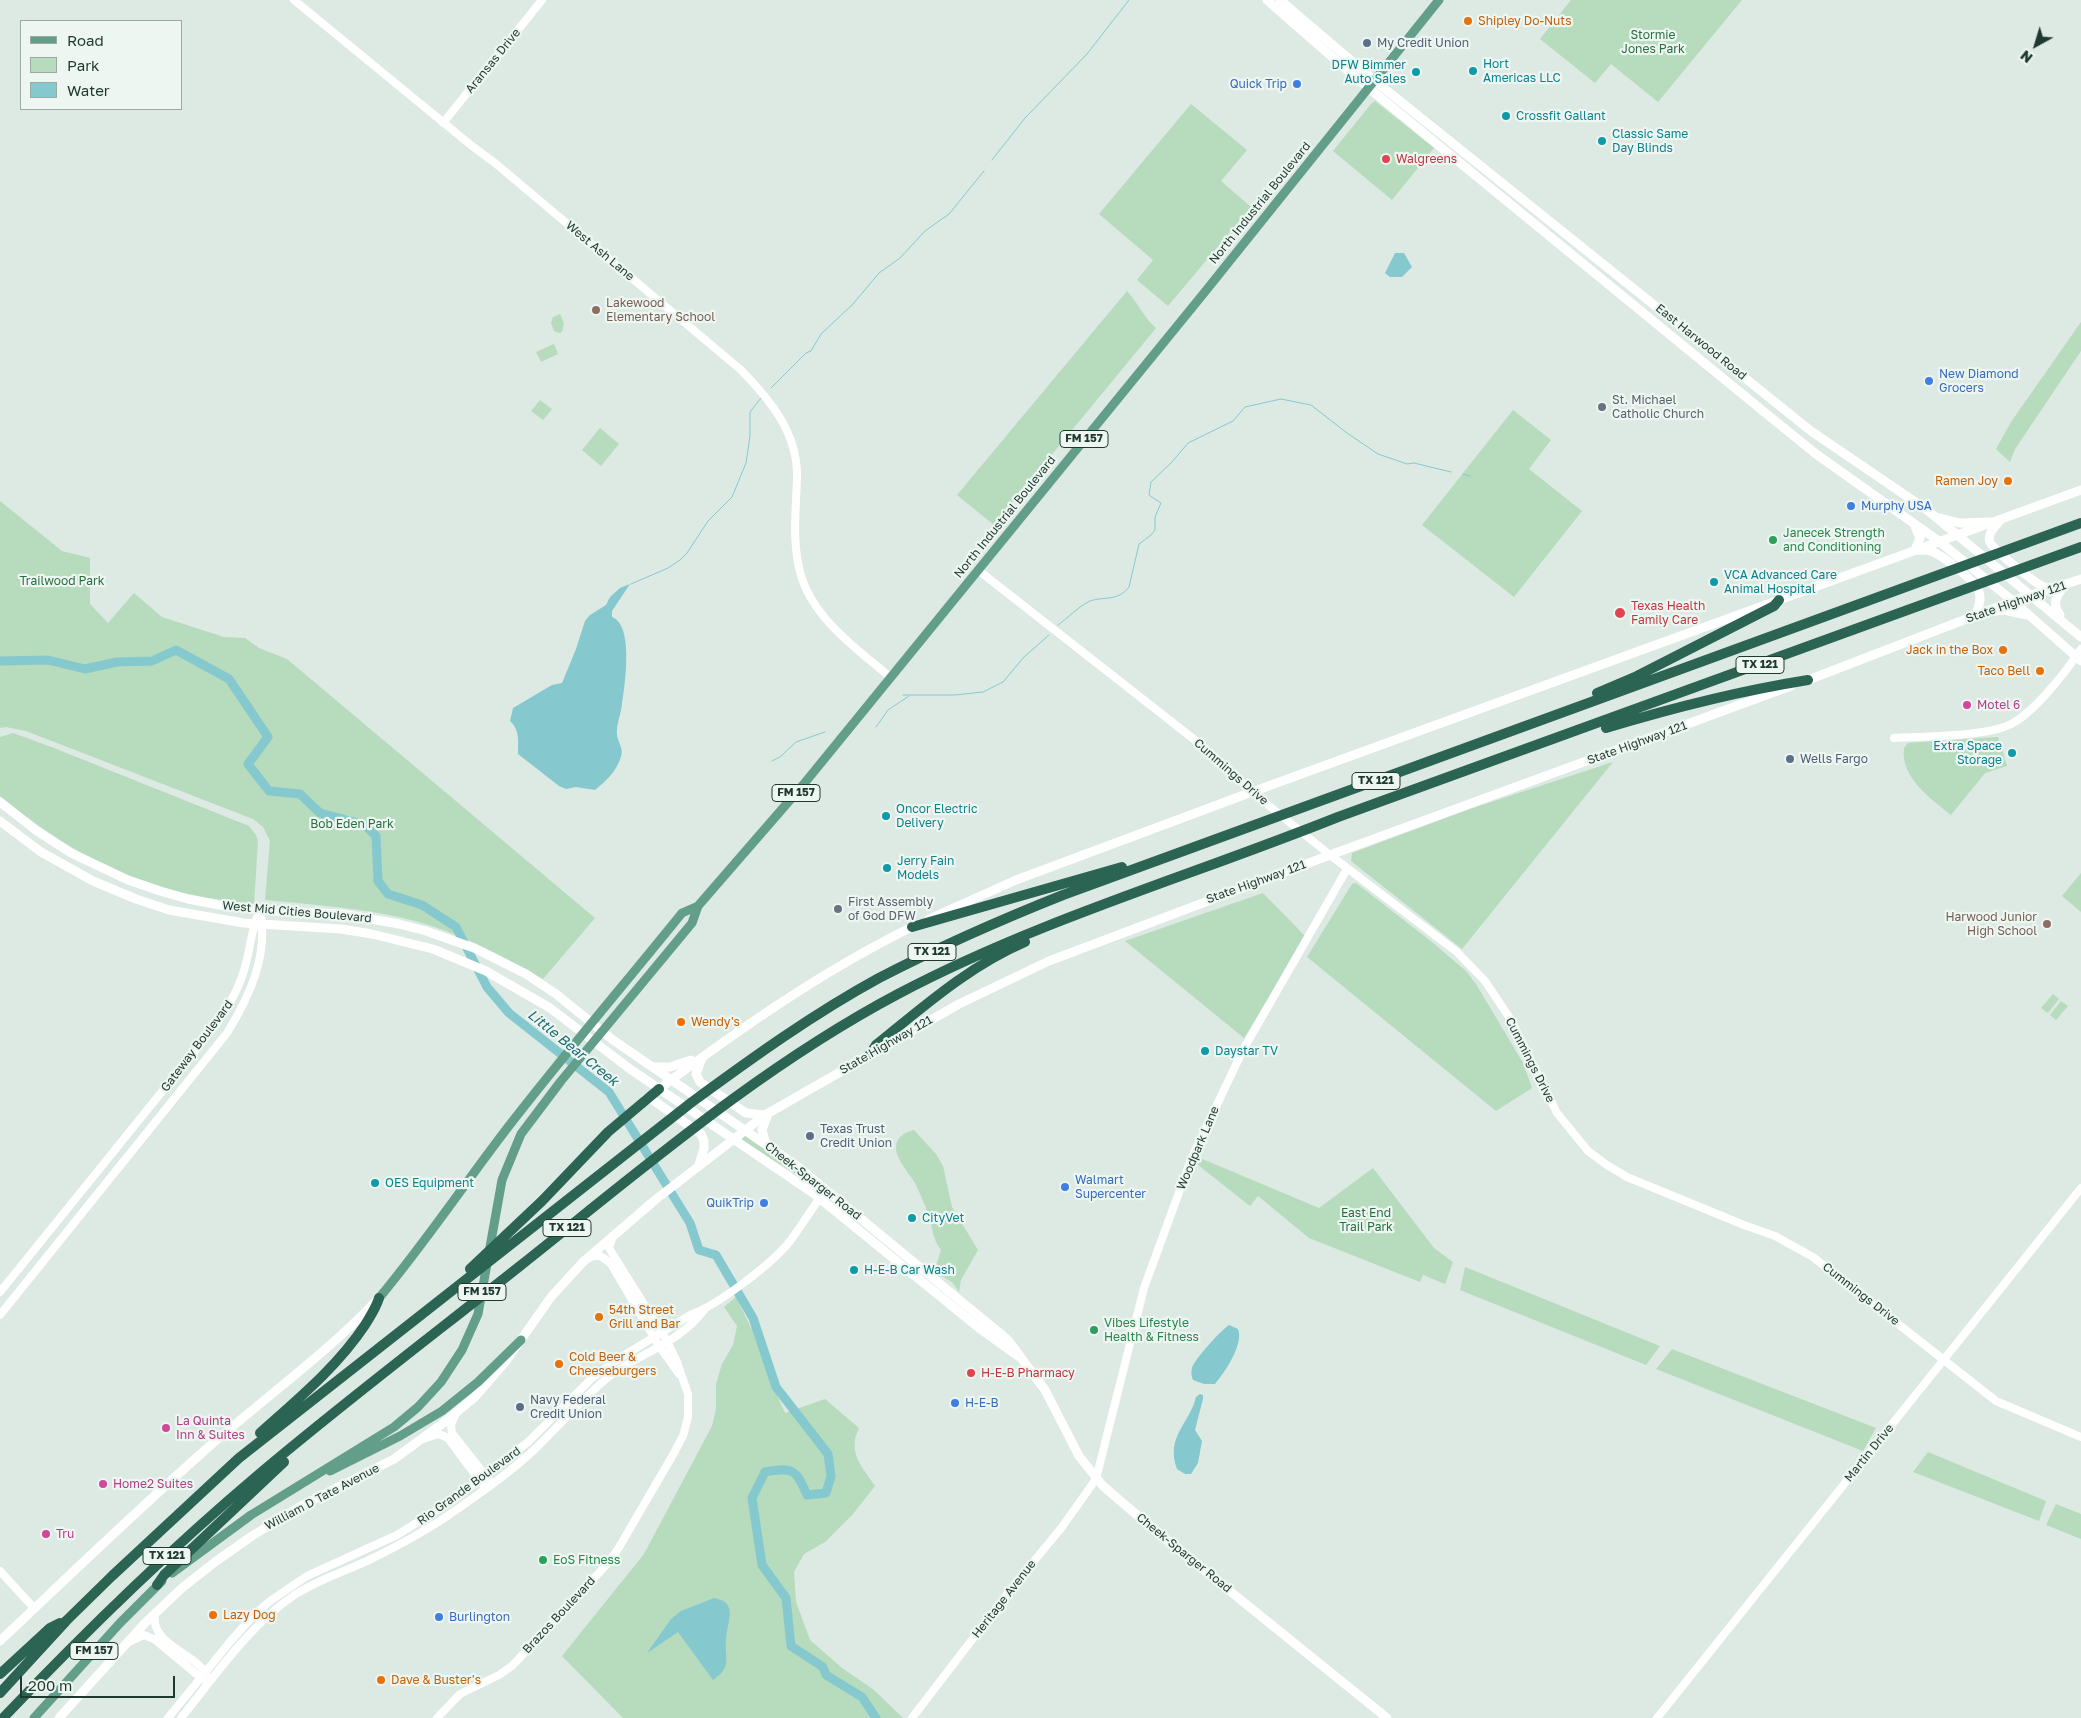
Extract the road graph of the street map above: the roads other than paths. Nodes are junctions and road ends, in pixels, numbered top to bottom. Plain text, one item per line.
1 (294, 0) edge
2 (542, 0) edge
3 (1266, 0) edge
4 (1280, 0) edge
5 (1439, 0) edge
6 (1304, 26) junction
7 (1375, 80) junction
8 (1369, 88) junction
9 (444, 123) junction
10 (1560, 228) junction
11 (1552, 238) junction
12 (1654, 304) junction
13 (1645, 315) junction
14 (1700, 341) junction
15 (1691, 352) junction
16 (1737, 371) junction
17 (1728, 383) junction
18 (1852, 460) junction
19 (1847, 476) junction
20 (2081, 490) edge
21 (1927, 510) junction
22 (1999, 521) junction
23 (2081, 523) edge
24 (1914, 524) junction
25 (1958, 536) junction
26 (1940, 542) junction
27 (2081, 547) edge
28 (1915, 550) junction
29 (978, 570) junction
30 (2081, 579) edge
31 (2065, 585) junction
32 (2032, 595) junction
33 (1779, 600) junction
34 (2014, 601) junction
35 (1976, 615) junction
36 (2029, 616) junction
37 (2067, 625) junction
38 (2081, 637) edge
39 (2079, 656) edge
40 (890, 677) junction
41 (1808, 680) junction
42 (1558, 713) junction
43 (1558, 738) junction
44 (1894, 738) dead end
45 (1252, 792) junction
46 (0, 802) edge
47 (0, 821) edge
48 (1330, 855) junction
49 (1157, 861) junction
50 (1347, 869) junction
51 (1149, 888) junction
52 (698, 906) junction
53 (260, 910) junction
54 (253, 924) junction
55 (264, 925) junction
56 (912, 927) junction
57 (531, 978) junction
58 (523, 991) junction
59 (593, 1024) junction
60 (602, 1031) junction
61 (584, 1034) junction
62 (594, 1041) junction
63 (870, 1054) junction
64 (703, 1055) junction
65 (653, 1067) junction
66 (672, 1080) junction
67 (659, 1089) junction
68 (642, 1102) junction
69 (768, 1113) junction
70 (745, 1130) junction
71 (734, 1139) junction
72 (766, 1144) junction
73 (104, 1164) junction
74 (699, 1166) junction
75 (115, 1172) junction
76 (2081, 1188) edge
77 (826, 1190) junction
78 (820, 1197) junction
79 (615, 1233) junction
80 (583, 1262) junction
81 (926, 1272) junction
82 (920, 1280) junction
83 (632, 1291) junction
84 (0, 1292) edge
85 (379, 1298) junction
86 (438, 1302) junction
87 (971, 1308) junction
88 (704, 1310) junction
89 (0, 1314) edge
90 (965, 1316) junction
91 (661, 1333) junction
92 (654, 1338) junction
93 (521, 1340) junction
94 (667, 1341) junction
95 (659, 1346) junction
96 (1018, 1356) junction
97 (1943, 1360) junction
98 (681, 1376) junction
99 (343, 1406) junction
100 (457, 1412) junction
101 (2081, 1437) edge
102 (421, 1440) junction
103 (239, 1458) junction
104 (311, 1478) junction
105 (483, 1479) junction
106 (1096, 1479) junction
107 (488, 1486) junction
108 (329, 1566) junction
109 (0, 1571) edge
110 (333, 1575) junction
111 (157, 1585) junction
112 (34, 1608) junction
113 (155, 1614) junction
114 (67, 1620) junction
115 (0, 1641) edge
116 (127, 1643) junction
117 (0, 1674) edge
118 (203, 1675) junction
119 (210, 1682) junction
120 (0, 1693) edge
121 (3, 1718) edge
122 (34, 1718) edge
123 (59, 1718) edge
124 (168, 1718) edge
125 (181, 1718) edge
126 (437, 1718) edge
127 (912, 1718) edge
128 (1387, 1718) edge
129 (1657, 1718) edge

1 - 9 street, West Ash Lane
2 - 9 street, Aransas Drive
3 - 6 main road
4 - 6 main road
5 - 7 main road, North Industrial Boulevard / FM 157
6 - 7 main road, East Harwood Road
6 - 8 main road, East Harwood Road
7 - 8 main road, North Industrial Boulevard / FM 157
7 - 10 main road, East Harwood Road
8 - 11 main road, East Harwood Road
8 - 29 main road, North Industrial Boulevard / FM 157
9 - 40 street, West Ash Lane
10 - 11 main road
10 - 12 main road, East Harwood Road
11 - 13 main road, East Harwood Road
12 - 13 main road
12 - 14 main road, East Harwood Road
13 - 15 main road, East Harwood Road
14 - 15 main road
14 - 16 main road, East Harwood Road
15 - 17 main road, East Harwood Road
16 - 17 main road
16 - 18 main road, East Harwood Road
17 - 19 main road, East Harwood Road
18 - 19 main road
18 - 21 main road, East Harwood Road
19 - 24 main road, East Harwood Road
20 - 22 main road
21 - 22 main road
21 - 25 main road, East Harwood Road
22 - 25 main road
22 - 31 main road
23 - 42 highway, TX 121
24 - 26 main road, East Harwood Road
24 - 28 main road
25 - 26 main road
25 - 32 main road, East Harwood Road
26 - 28 main road
26 - 34 main road, East Harwood Road
27 - 43 highway, TX 121
28 - 33 main road
28 - 35 main road
29 - 40 main road, North Industrial Boulevard / FM 157
29 - 45 street, Cummings Drive
30 - 31 main road, State Highway 121
31 - 32 main road, State Highway 121
31 - 37 main road
32 - 34 main road, State Highway 121
32 - 37 main road, East Harwood Road
33 - 42 highway
33 - 45 main road
34 - 35 main road, State Highway 121
34 - 36 main road, East Harwood Road
35 - 36 main road
35 - 41 main road, State Highway 121
36 - 39 main road, East Harwood Road
37 - 38 main road, East Harwood Road
39 - 44 street
40 - 52 main road, North Industrial Boulevard / FM 157
41 - 43 highway
41 - 48 main road, State Highway 121
42 - 49 highway, TX 121
43 - 51 highway, TX 121
45 - 48 street, Cummings Drive
45 - 56 main road
46 - 53 main road, West Mid Cities Boulevard
47 - 54 main road, West Mid Cities Boulevard
48 - 50 street, Cummings Drive
48 - 63 main road, State Highway 121
49 - 56 highway
49 - 86 highway, TX 121
50 - 97 street, Cummings Drive
50 - 106 street, Woodpark Lane
51 - 63 highway
51 - 99 highway, TX 121
52 - 59 main road, North Industrial Boulevard / FM 157
52 - 60 main road, North Industrial Boulevard / FM 157
53 - 54 street, Gateway Boulevard
53 - 55 street, Gateway Boulevard
53 - 57 main road, West Mid Cities Boulevard
54 - 55 main road, West Mid Cities Boulevard
54 - 73 street, Gateway Boulevard
55 - 58 main road, West Mid Cities Boulevard
55 - 75 street, Gateway Boulevard
56 - 64 main road
57 - 58 main road
57 - 59 main road, West Mid Cities Boulevard
58 - 61 main road, West Mid Cities Boulevard
59 - 60 main road, Cheek-Sparger Road
59 - 61 main road, North Industrial Boulevard / FM 157
60 - 62 main road, North Industrial Boulevard / FM 157
60 - 65 main road, Cheek-Sparger Road
61 - 62 main road, Cheek-Sparger Road
61 - 85 main road, North Industrial Boulevard / FM 157
62 - 67 main road, Cheek-Sparger Road
62 - 104 main road, North Industrial Boulevard / FM 157
63 - 69 main road, State Highway 121
64 - 65 main road
64 - 66 main road
64 - 69 main road
65 - 66 main road, Cheek-Sparger Road
66 - 67 main road
66 - 70 main road, Cheek-Sparger Road
67 - 68 highway
67 - 71 main road, Cheek-Sparger Road
68 - 74 main road
68 - 86 highway
69 - 70 main road, State Highway 121
69 - 72 main road
70 - 71 main road, State Highway 121
70 - 72 main road, Cheek-Sparger Road
71 - 74 main road, State Highway 121
71 - 78 main road, Cheek-Sparger Road
72 - 77 main road, Cheek-Sparger Road
73 - 75 street
73 - 84 street, Gateway Boulevard
74 - 79 main road, State Highway 121
75 - 89 street, Gateway Boulevard
76 - 97 street, Martin Drive
77 - 78 street, Rio Grande Boulevard
77 - 81 main road, Cheek-Sparger Road
78 - 82 main road, Cheek-Sparger Road
78 - 88 street, Rio Grande Boulevard
79 - 80 main road, State Highway 121
79 - 83 street, Brazos Boulevard
80 - 83 street, Brazos Boulevard
80 - 93 main road, State Highway 121
81 - 82 main road
81 - 87 main road, Cheek-Sparger Road
82 - 90 main road, Cheek-Sparger Road
83 - 91 street, Brazos Boulevard
83 - 92 street, Brazos Boulevard
85 - 103 highway, FM 157
85 - 112 main road
86 - 103 highway, TX 121
87 - 90 main road
87 - 96 main road, Cheek-Sparger Road
88 - 91 street, Rio Grande Boulevard
88 - 94 street, Rio Grande Boulevard
90 - 96 main road, Cheek-Sparger Road
91 - 92 street, Rio Grande Boulevard
91 - 94 street, Brazos Boulevard
92 - 95 street, Brazos Boulevard
92 - 105 street, Rio Grande Boulevard
93 - 100 main road, William D Tate Avenue
93 - 104 main road
94 - 95 street, Rio Grande Boulevard
94 - 98 street, Brazos Boulevard
95 - 98 street, Brazos Boulevard
95 - 107 street, Rio Grande Boulevard
96 - 106 main road, Cheek-Sparger Road
97 - 101 street, Cummings Drive
97 - 129 street, Martin Drive
98 - 126 street, Brazos Boulevard
99 - 111 highway
99 - 121 highway, TX 121
100 - 102 main road, William D Tate Avenue
100 - 105 street
102 - 105 street
102 - 113 main road, William D Tate Avenue
103 - 114 highway, TX 121
104 - 111 main road, FM 157
105 - 107 street
105 - 108 street, Rio Grande Boulevard
106 - 127 street, Heritage Avenue
106 - 128 main road, Cheek-Sparger Road
107 - 110 street, Rio Grande Boulevard
108 - 110 street
108 - 118 street, Rio Grande Boulevard
109 - 112 street
110 - 119 street, Rio Grande Boulevard
111 - 122 main road, FM 157
112 - 115 main road
113 - 116 main road, William D Tate Avenue
113 - 118 street
114 - 117 highway
114 - 120 highway, TX 121
116 - 118 street
116 - 123 main road, William D Tate Avenue
118 - 119 street
118 - 124 street, Rio Grande Boulevard
119 - 125 street, Rio Grande Boulevard

